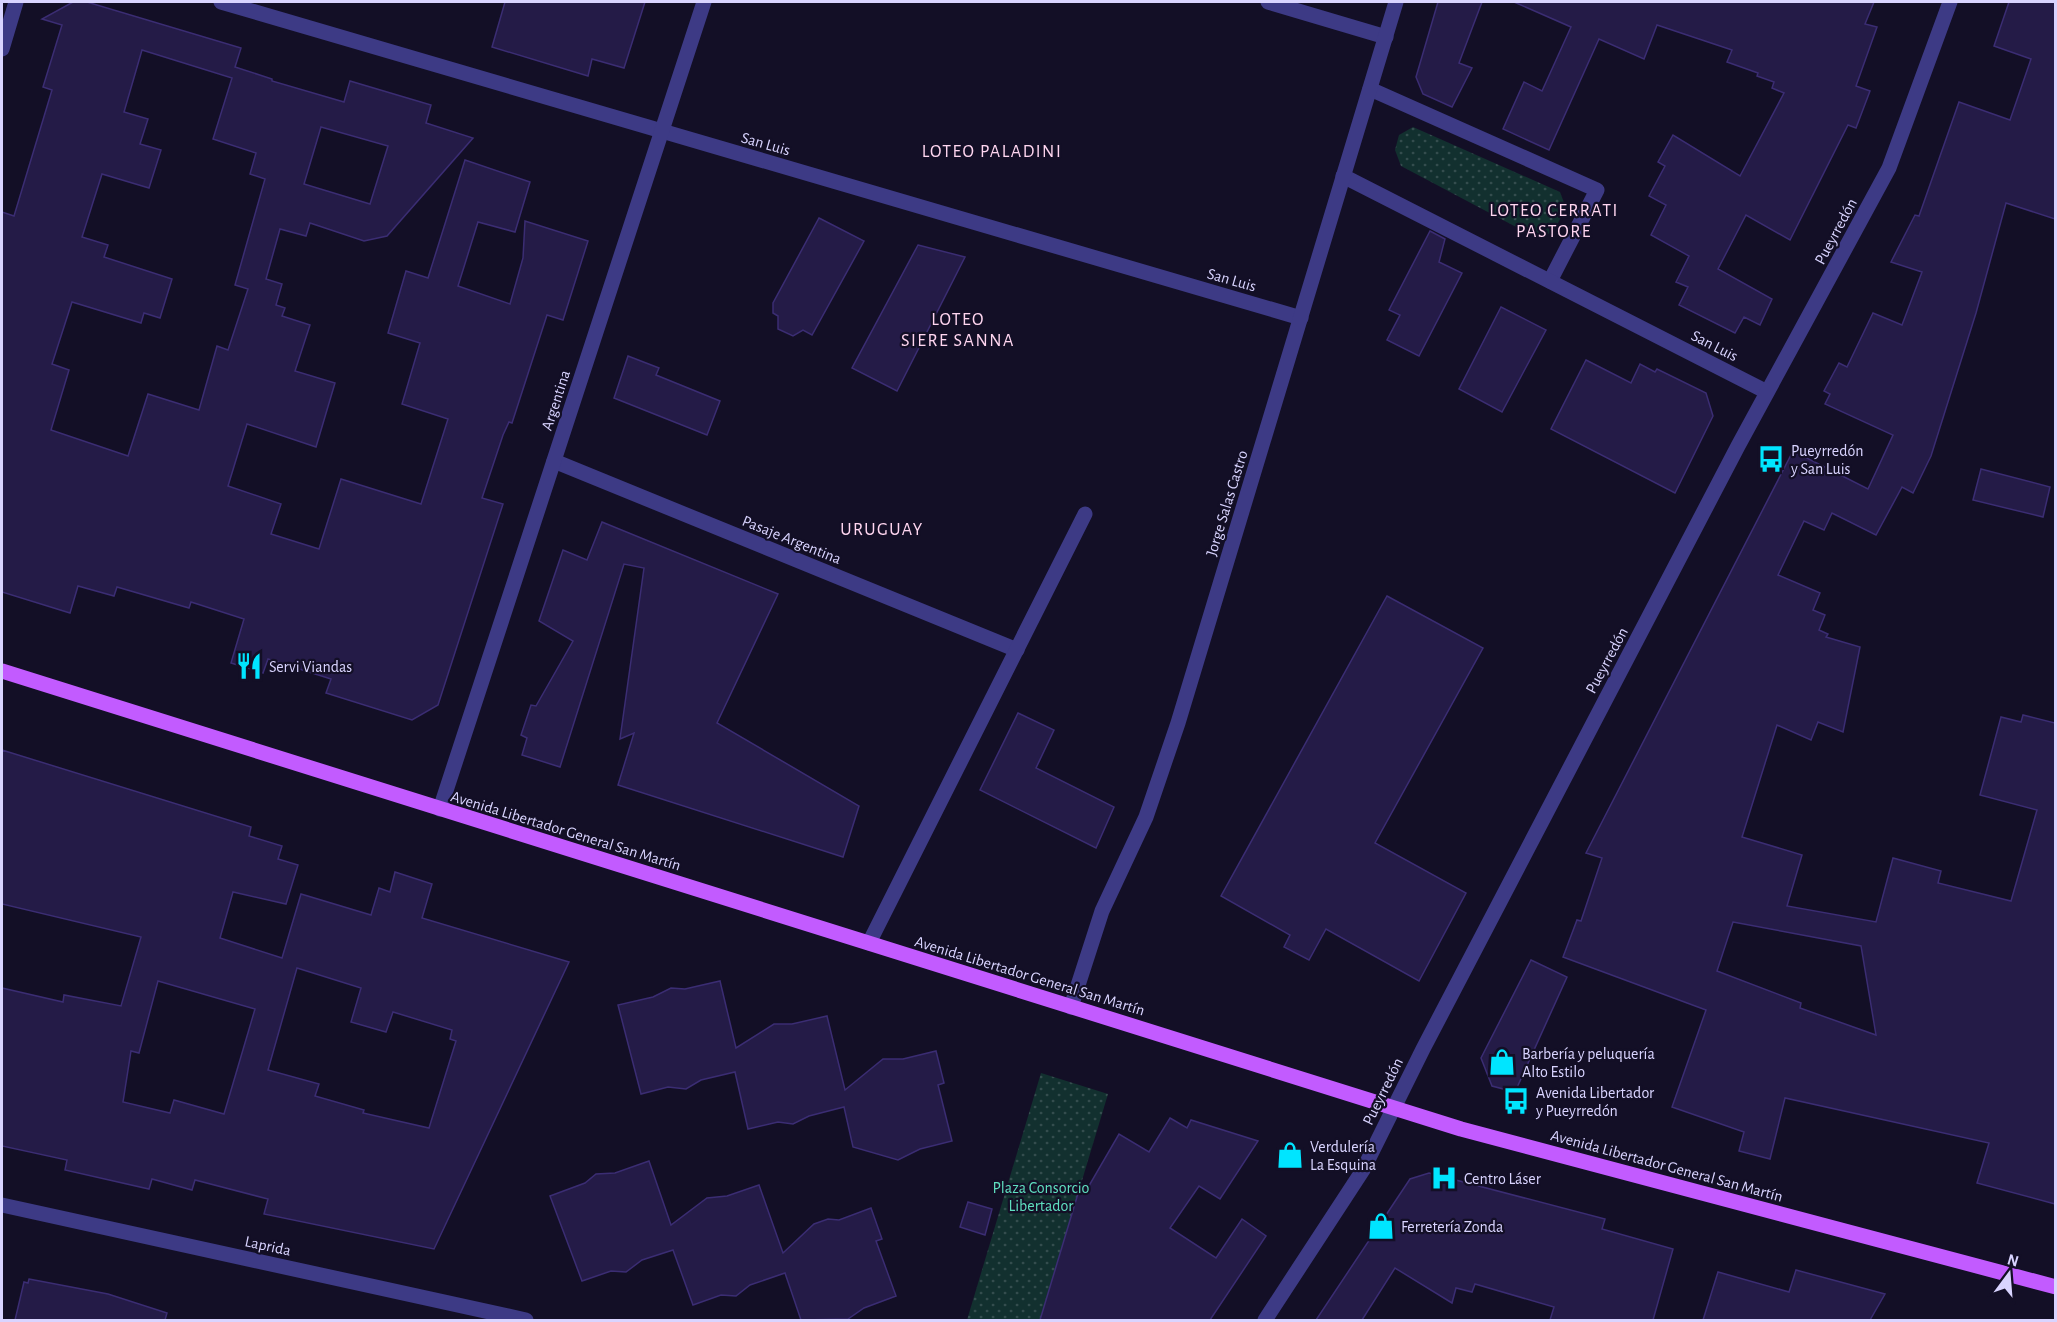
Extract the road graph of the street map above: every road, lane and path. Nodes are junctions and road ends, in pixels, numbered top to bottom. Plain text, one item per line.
1 (16, 2) edge
2 (221, 2) edge
3 (704, 2) edge
4 (1268, 2) edge
5 (1396, 2) edge
6 (1950, 2) edge
7 (1386, 37) junction
8 (2, 49) edge
9 (1370, 89) junction
10 (662, 131) junction
11 (1343, 176) junction
12 (1550, 281) junction
13 (1301, 318) junction
14 (1767, 392) junction
15 (554, 462) junction
16 (1085, 514) dead end
17 (1017, 650) junction
18 (2, 671) edge
19 (440, 809) junction
20 (869, 943) junction
21 (1071, 1007) junction
22 (1394, 1108) junction
23 (2, 1205) edge
24 (2055, 1287) edge
25 (526, 1320) edge
26 (1265, 1320) edge

1 - 8 street
2 - 10 street, San Luis
3 - 10 street, Argentina
4 - 7 street
5 - 7 street, Jorge Salas Castro
6 - 14 street, Pueyrredón
7 - 9 street, Jorge Salas Castro
9 - 11 street, Jorge Salas Castro
9 - 12 street
10 - 13 street, San Luis
10 - 15 street, Argentina
11 - 12 street, San Luis
11 - 13 street, Jorge Salas Castro
12 - 14 street, San Luis
13 - 21 street, Jorge Salas Castro
14 - 22 street, Pueyrredón
15 - 17 street, Pasaje Argentina
15 - 19 street, Argentina
16 - 17 street
17 - 20 street
18 - 19 main road, Avenida Libertador General San Martín
19 - 20 main road, Avenida Libertador General San Martín
20 - 21 main road, Avenida Libertador General San Martín
21 - 22 main road, Avenida Libertador General San Martín
22 - 24 main road, Avenida Libertador General San Martín
22 - 26 street, Pueyrredón
23 - 25 street, Laprida

